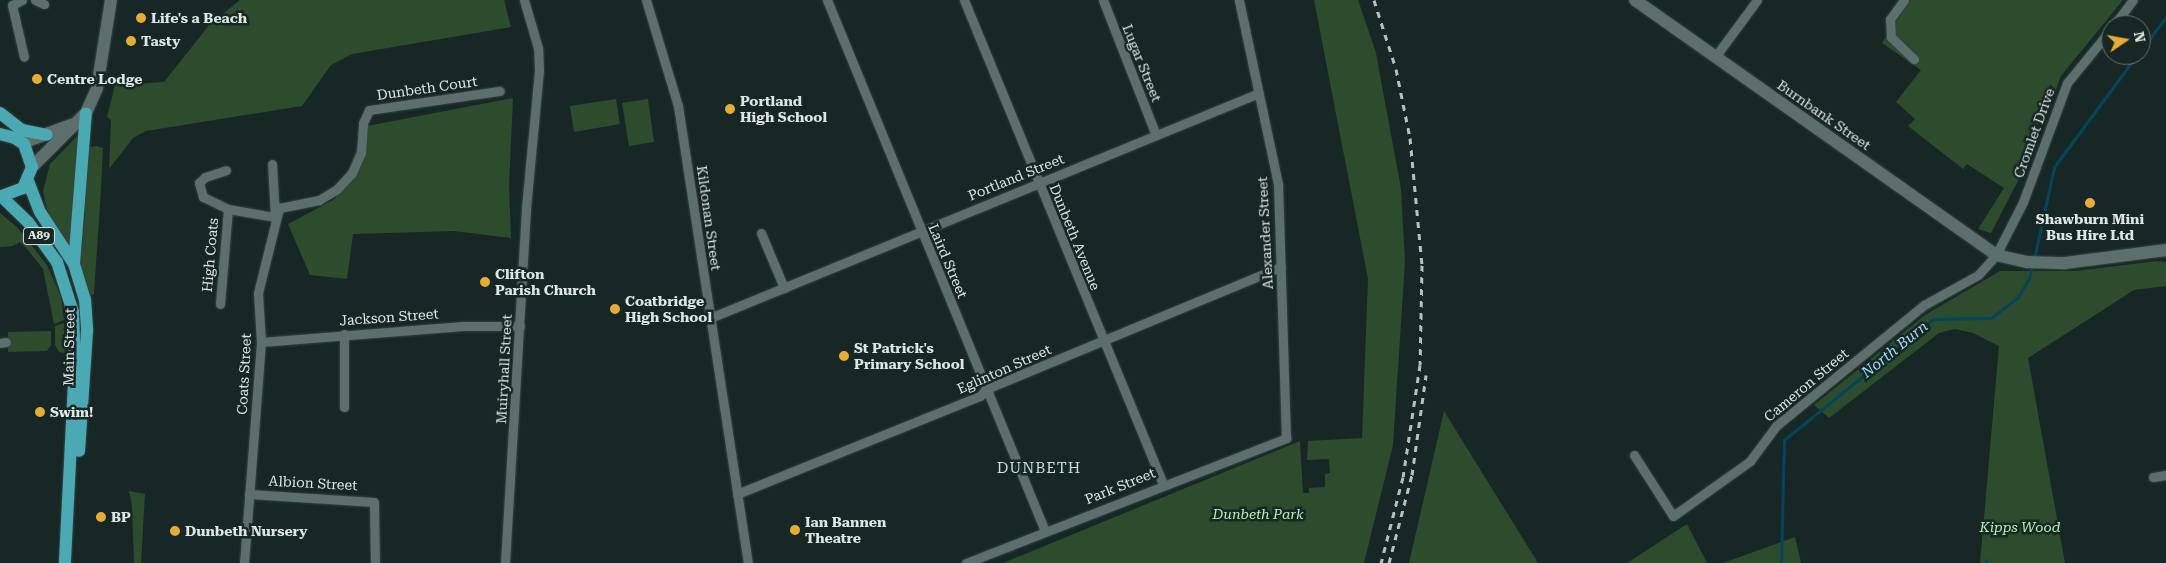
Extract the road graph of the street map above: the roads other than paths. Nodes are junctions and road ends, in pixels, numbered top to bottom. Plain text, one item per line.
1 (22, 0) edge
2 (111, 0) edge
3 (524, 0) edge
4 (646, 0) edge
5 (827, 0) edge
6 (964, 0) edge
7 (1103, 0) edge
8 (1239, 0) edge
9 (1635, 0) edge
10 (1757, 0) edge
11 (1904, 0) edge
12 (2133, 0) edge
13 (2122, 15) edge
14 (2101, 41) edge
15 (24, 56) dead end
16 (1715, 57) junction
17 (1914, 59) dead end
18 (500, 91) dead end
19 (1259, 93) junction
20 (0, 113) edge
21 (83, 116) junction
22 (1, 133) edge
23 (47, 135) junction
24 (1156, 135) junction
25 (15, 138) junction
26 (272, 164) dead end
27 (32, 167) junction
28 (226, 170) dead end
29 (28, 181) junction
30 (1039, 184) junction
31 (1, 197) edge
32 (228, 209) junction
33 (275, 217) junction
34 (920, 230) junction
35 (761, 233) dead end
36 (2166, 250) edge
37 (1996, 255) junction
38 (74, 264) junction
39 (1281, 267) junction
40 (784, 288) junction
41 (220, 304) dead end
42 (710, 318) junction
43 (520, 326) junction
44 (344, 334) junction
45 (1103, 340) junction
46 (261, 342) junction
47 (986, 389) junction
48 (344, 406) dead end
49 (1286, 438) joint
50 (1634, 454) dead end
51 (2166, 475) edge
52 (2153, 477) dead end
53 (1163, 484) junction
54 (249, 494) junction
55 (737, 494) junction
56 (69, 498) junction
57 (1045, 531) junction
58 (65, 563) edge
59 (244, 563) edge
60 (375, 563) edge
61 (505, 563) edge
62 (748, 563) edge
63 (966, 563) edge

1 - 15 street
2 - 21 main road
3 - 43 street, Muiryhall Street
4 - 42 street, Kildonan Street
5 - 34 street, Laird Street
6 - 30 street, Dunbeth Avenue
7 - 24 street, Lugar Street
8 - 19 street, Alexander Street
9 - 16 main road, Burnbank Street
10 - 16 street
11 - 17 street
12 - 13 street
14 - 37 street, Cromlet Drive
16 - 37 main road, Burnbank Street
18 - 33 street, Dunbeth Court
19 - 24 street, Portland Street
19 - 39 street, Alexander Street
20 - 23 main road
21 - 23 main road
21 - 27 main road
21 - 38 main road
22 - 25 main road
23 - 25 main road
24 - 30 street, Portland Street
25 - 27 main road
26 - 33 street
27 - 29 main road
28 - 32 street, High Coats
29 - 31 main road, A89
29 - 38 main road, Main Street / A89
30 - 34 street, Portland Street
30 - 45 street, Dunbeth Avenue
31 - 56 main road, Main Street / A89
32 - 33 street, High Coats
32 - 41 street, High Coats
33 - 46 street, Coats Street
34 - 40 street, Portland Street
34 - 47 street, Laird Street
35 - 40 street
36 - 37 main road
37 - 50 street, Cameron Street
38 - 56 main road, Main Street / A89
39 - 45 street, Eglinton Street
39 - 49 street, Alexander Street
40 - 42 street, Portland Street
42 - 55 street, Kildonan Street
43 - 44 street, Jackson Street
43 - 61 street, Muiryhall Street
44 - 46 street, Jackson Street
44 - 48 street
45 - 47 street, Eglinton Street
45 - 53 street, Dunbeth Avenue
46 - 54 street, Coats Street
47 - 55 street, Eglinton Street
47 - 57 street, Laird Street
49 - 53 street, Park Street
51 - 52 street
53 - 57 street, Park Street
54 - 59 street, Coats Street
54 - 60 street, Albion Street
55 - 62 street, Kildonan Street
56 - 58 main road, Main Street / A89
57 - 63 street, Park Street

